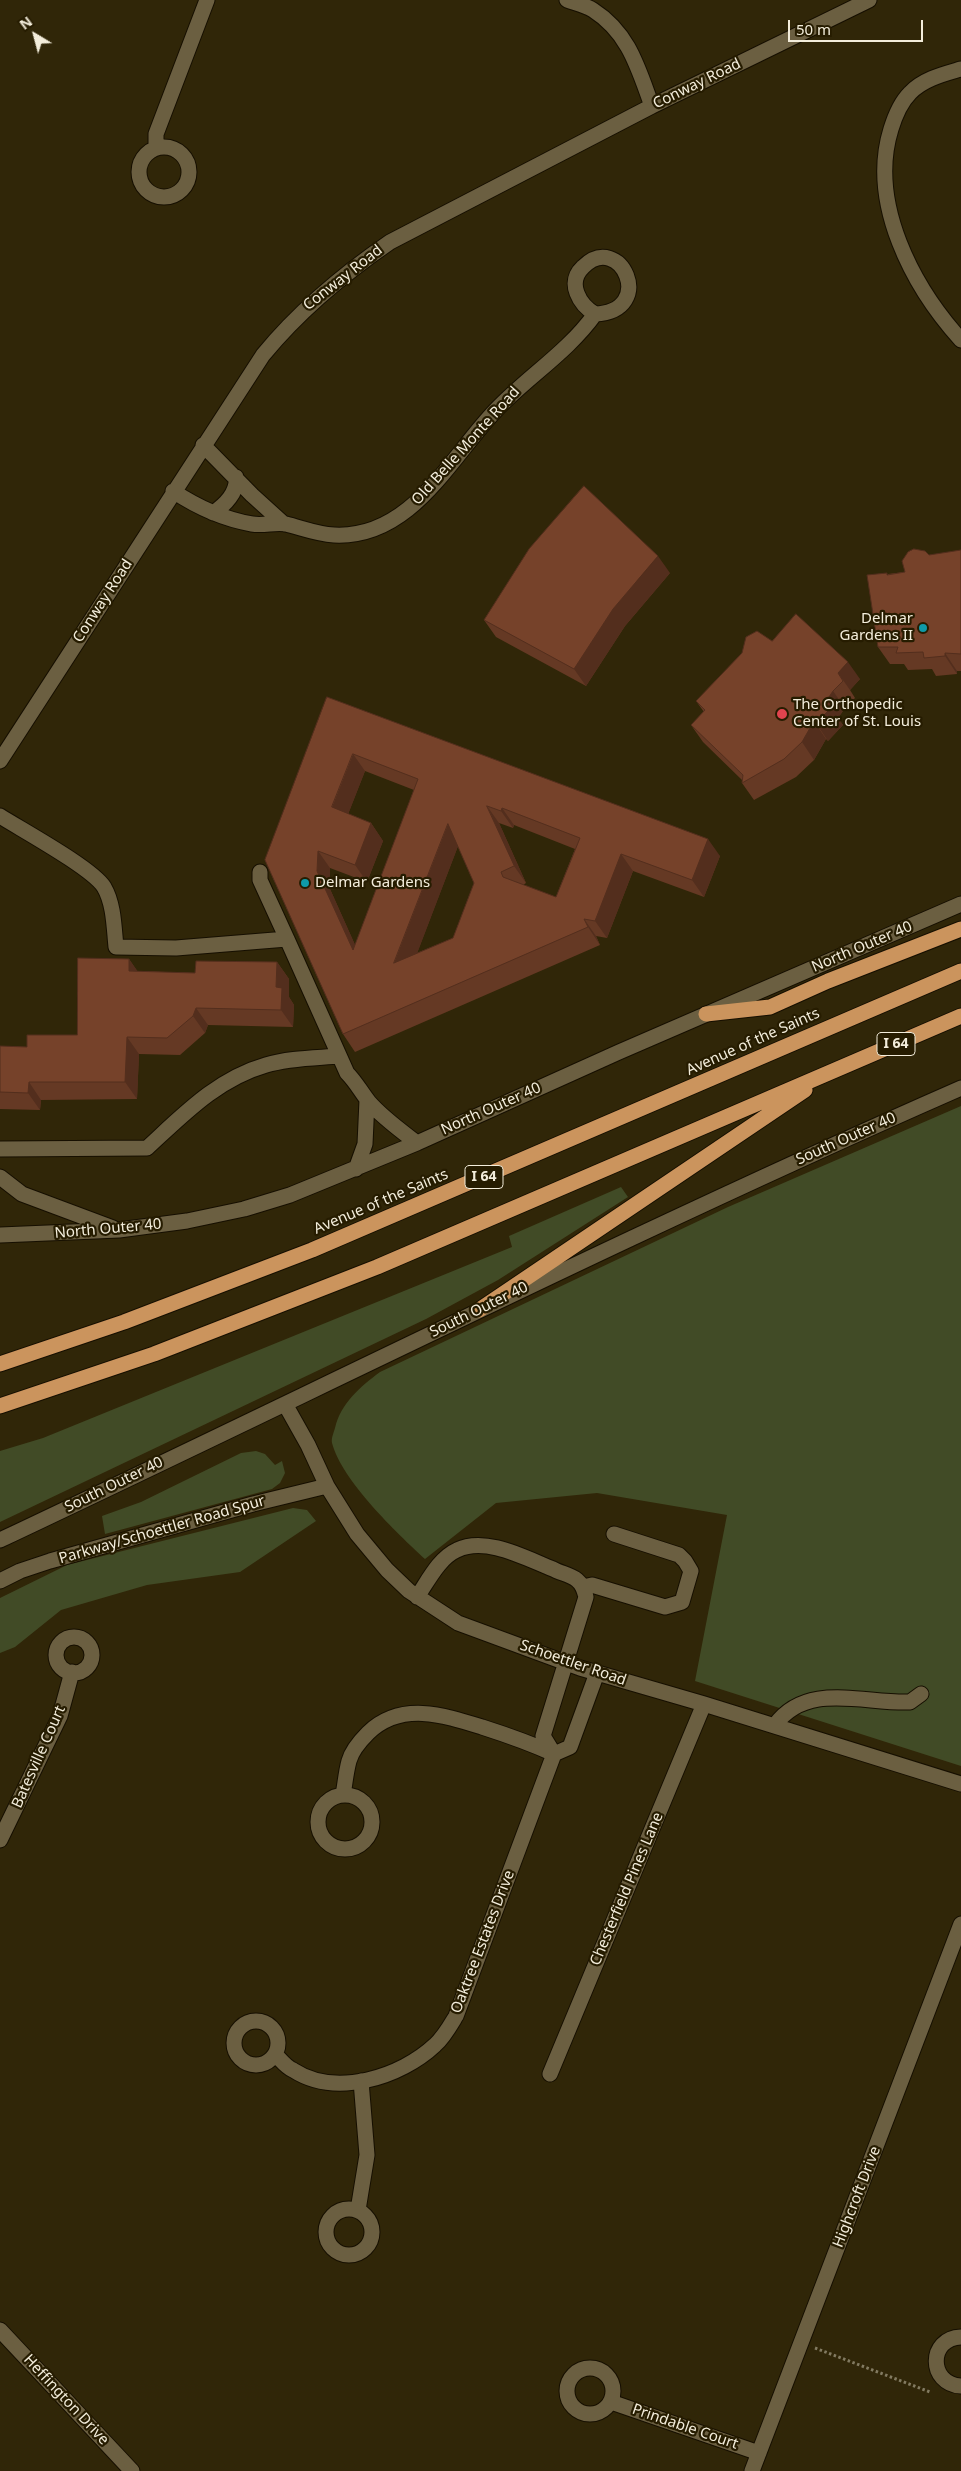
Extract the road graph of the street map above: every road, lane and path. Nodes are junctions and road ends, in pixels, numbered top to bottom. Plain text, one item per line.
1 (207, 0) edge
2 (568, 0) edge
3 (869, 0) edge
4 (961, 69) edge
5 (652, 106) junction
6 (156, 148) dead end
7 (596, 314) dead end
8 (961, 340) edge
9 (203, 445) junction
10 (236, 477) junction
11 (173, 491) junction
12 (213, 513) junction
13 (284, 524) junction
14 (0, 761) edge
15 (0, 816) edge
16 (260, 872) dead end
17 (961, 904) edge
18 (961, 929) edge
19 (287, 938) junction
20 (961, 971) edge
21 (706, 1014) junction
22 (961, 1016) edge
23 (338, 1056) junction
24 (831, 1072) junction
25 (961, 1088) edge
26 (367, 1100) junction
27 (417, 1143) junction
28 (0, 1149) edge
29 (356, 1169) junction
30 (0, 1177) edge
31 (119, 1230) junction
32 (0, 1235) edge
33 (479, 1310) junction
34 (0, 1364) edge
35 (285, 1404) junction
36 (0, 1406) edge
37 (326, 1486) junction
38 (614, 1534) dead end
39 (0, 1540) edge
40 (0, 1581) edge
41 (583, 1587) junction
42 (417, 1597) junction
43 (566, 1662) junction
44 (72, 1672) dead end
45 (597, 1673) junction
46 (922, 1694) dead end
47 (704, 1704) junction
48 (775, 1726) junction
49 (554, 1754) junction
50 (961, 1784) edge
51 (343, 1796) dead end
52 (0, 1840) edge
53 (961, 1924) edge
54 (276, 2055) dead end
55 (550, 2074) dead end
56 (361, 2081) junction
57 (358, 2210) dead end
58 (0, 2330) edge
59 (961, 2337) edge
60 (815, 2348) dead end
61 (961, 2386) edge
62 (930, 2392) dead end
63 (610, 2402) dead end
64 (759, 2453) junction
65 (132, 2471) edge
66 (752, 2471) edge

1 - 6 street
2 - 5 street
3 - 5 street, Conway Road
4 - 8 street
5 - 9 street, Conway Road
7 - 13 street, Old Belle Monte Road
9 - 10 street, Old Belle Monte Road
9 - 11 street, Conway Road
10 - 12 street
10 - 13 street, Old Belle Monte Road
11 - 12 street, Old Belle Monte Road
11 - 14 street, Conway Road
12 - 13 street, Old Belle Monte Road
15 - 19 street
16 - 19 street
17 - 21 street, North Outer 40
18 - 21 highway
19 - 23 street
20 - 34 highway, Avenue of the Saints / I 64
21 - 27 street, North Outer 40
22 - 24 highway, I 64
23 - 26 street
23 - 28 street
24 - 33 highway
24 - 36 highway, I 64
25 - 33 street, South Outer 40
26 - 27 street
26 - 29 street
27 - 29 street, North Outer 40
29 - 31 street, North Outer 40
30 - 31 street
31 - 32 street, North Outer 40
33 - 35 street, South Outer 40
35 - 37 street, Schoettler Road
35 - 39 street, South Outer 40
37 - 40 street, Parkway/Schoettler Road Spur
37 - 42 street, Schoettler Road
38 - 41 street
41 - 42 street
41 - 43 street
42 - 43 street, Schoettler Road
43 - 45 street, Schoettler Road
43 - 49 street
44 - 52 street, Batesville Court
45 - 47 street, Schoettler Road
45 - 49 street
46 - 48 street
47 - 48 street, Schoettler Road
47 - 55 street, Chesterfield Pines Lane
48 - 50 street, Schoettler Road
49 - 51 street
49 - 56 street, Oaktree Estates Drive
53 - 64 street, Highcroft Drive
54 - 56 street, Oaktree Estates Drive
56 - 57 street
58 - 65 street, Heffington Drive
59 - 61 street
60 - 62 path
63 - 64 street, Prindable Court
64 - 66 street, Highcroft Drive

